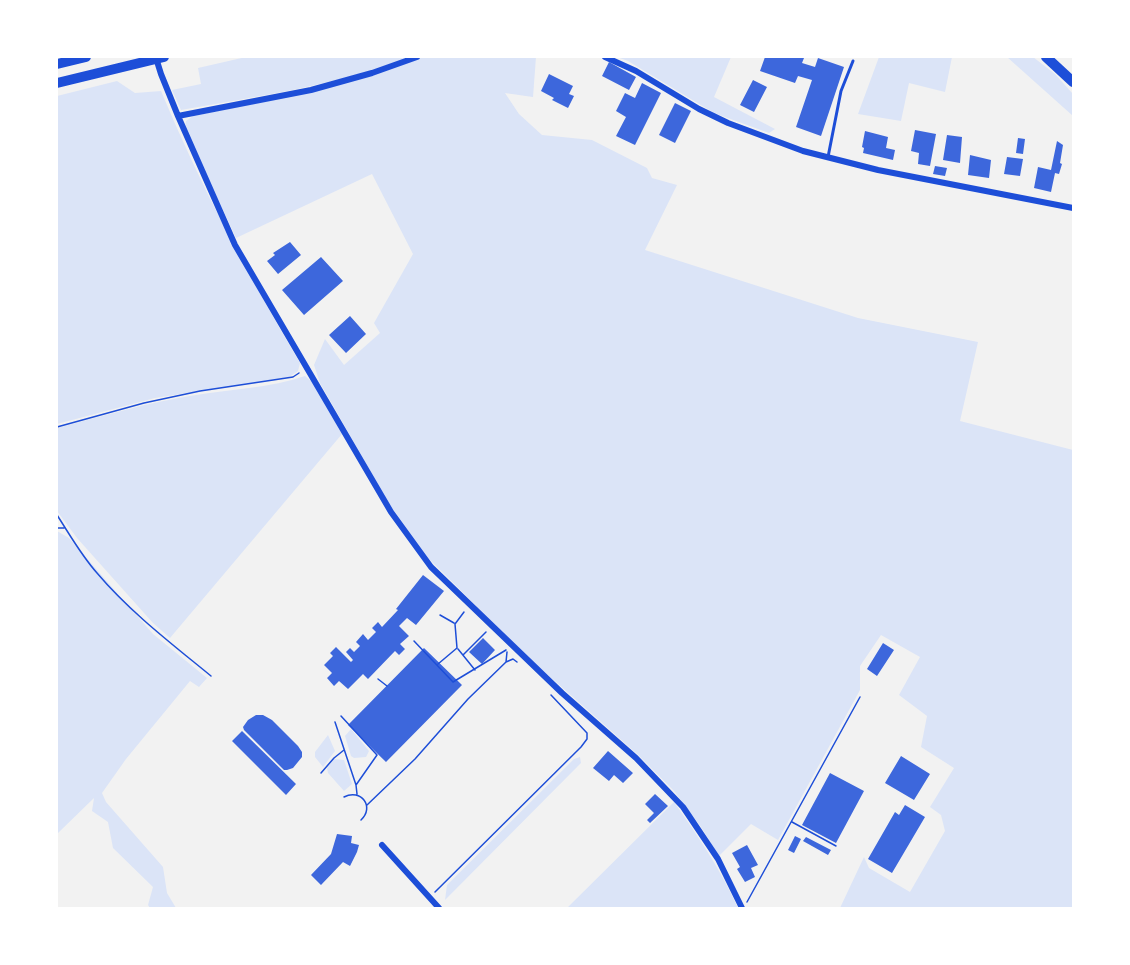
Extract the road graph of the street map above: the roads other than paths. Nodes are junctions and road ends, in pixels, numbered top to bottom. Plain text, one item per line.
1 (86, 57) edge
2 (156, 57) edge
3 (164, 57) edge
4 (417, 57) edge
5 (605, 57) edge
6 (1046, 57) edge
7 (853, 61) dead end
8 (57, 64) edge
9 (1073, 82) edge
10 (57, 83) edge
11 (178, 116) junction
12 (828, 157) junction
13 (1073, 208) edge
14 (382, 845) dead end
15 (439, 908) edge
16 (743, 908) edge

1 - 8 highway
2 - 11 street
3 - 10 highway
4 - 11 street
5 - 12 street
6 - 9 highway
7 - 12 lane
11 - 16 street
12 - 13 street
14 - 15 street

